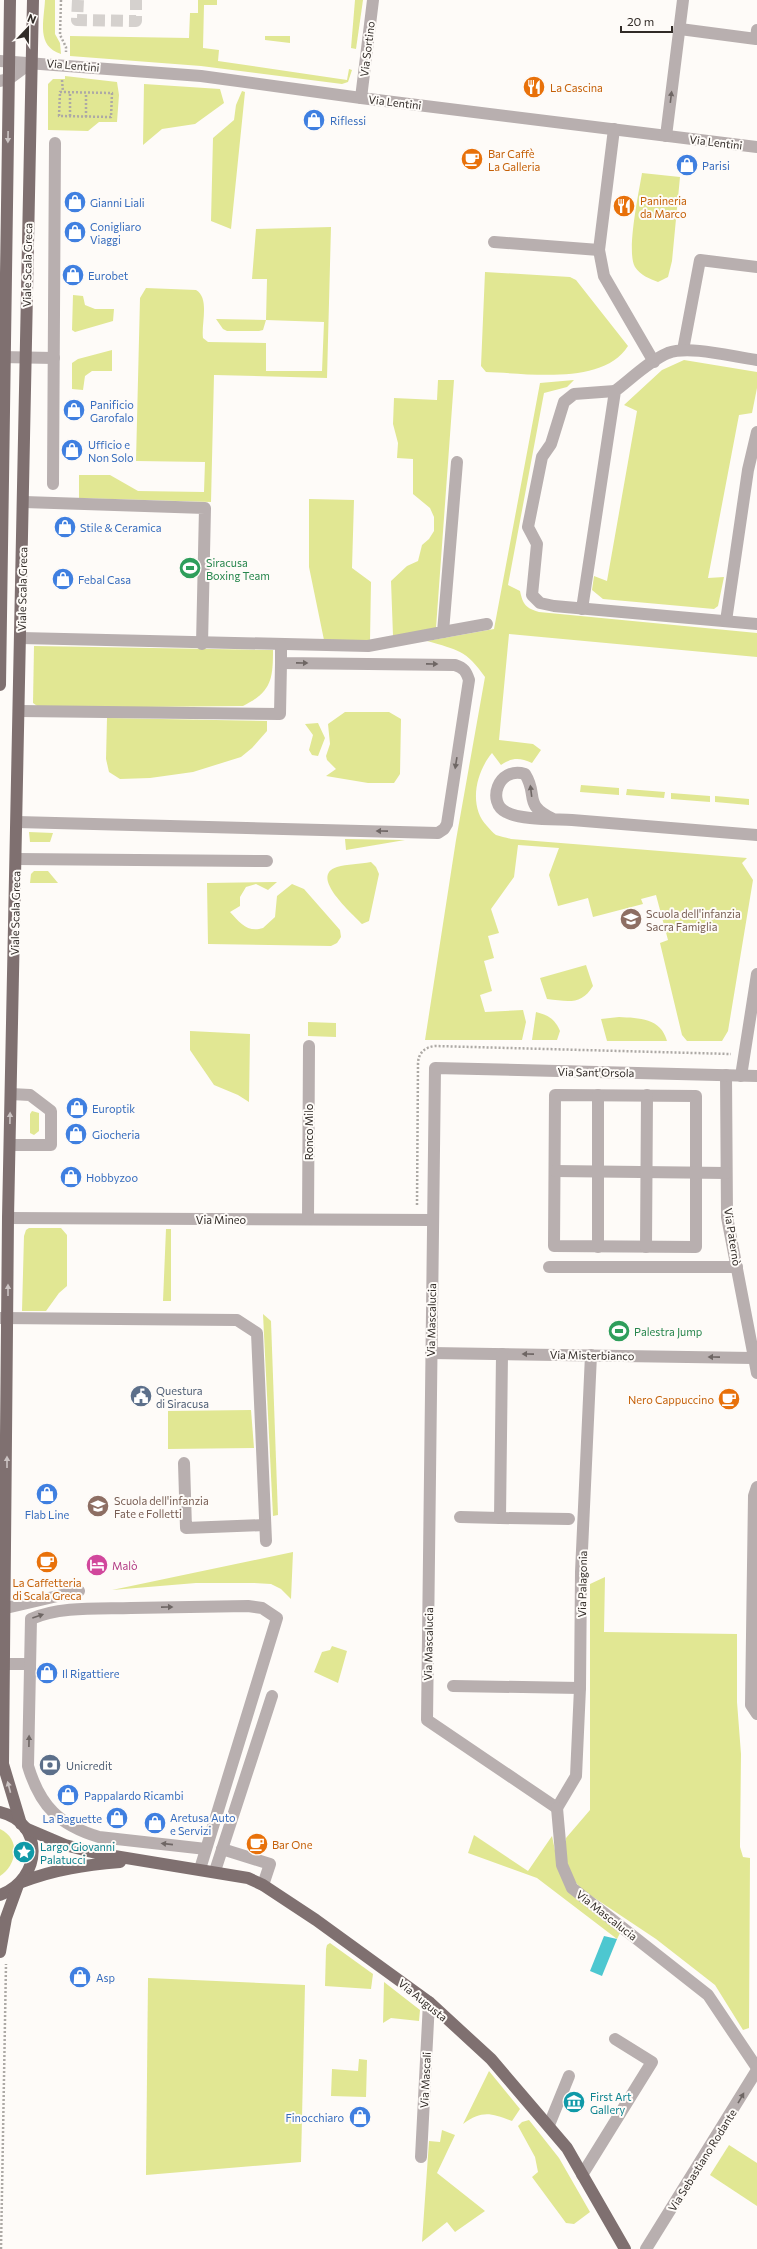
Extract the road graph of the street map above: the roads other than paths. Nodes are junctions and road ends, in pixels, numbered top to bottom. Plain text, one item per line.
1 (10, 0) edge
2 (33, 0) edge
3 (373, 0) edge
4 (683, 0) edge
5 (5, 16) edge
6 (680, 29) junction
7 (756, 35) edge
8 (5, 61) edge
9 (32, 62) junction
10 (5, 80) edge
11 (361, 98) junction
12 (3, 108) edge
13 (614, 129) junction
14 (666, 136) junction
15 (55, 143) dead end
16 (757, 147) edge
17 (4, 231) edge
18 (494, 242) dead end
19 (599, 250) junction
20 (757, 267) edge
21 (683, 350) junction
22 (3, 357) edge
23 (25, 357) junction
24 (54, 358) junction
25 (757, 360) edge
26 (654, 362) junction
27 (2, 385) edge
28 (615, 391) junction
29 (757, 432) edge
30 (457, 462) dead end
31 (53, 484) dead end
32 (24, 502) junction
33 (582, 609) junction
34 (726, 621) junction
35 (487, 624) dead end
36 (757, 624) edge
37 (443, 632) junction
38 (0, 638) edge
39 (21, 638) junction
40 (202, 644) junction
41 (281, 645) junction
42 (0, 652) edge
43 (281, 663) junction
44 (0, 685) edge
45 (20, 711) junction
46 (553, 819) junction
47 (17, 822) junction
48 (757, 835) edge
49 (16, 859) junction
50 (267, 861) dead end
51 (757, 974) edge
52 (308, 1046) dead end
53 (435, 1068) joint
54 (726, 1075) junction
55 (741, 1076) junction
56 (757, 1076) edge
57 (11, 1094) junction
58 (598, 1095) junction
59 (648, 1095) junction
60 (10, 1145) junction
61 (555, 1171) junction
62 (598, 1172) junction
63 (647, 1172) junction
64 (696, 1172) junction
65 (726, 1173) junction
66 (8, 1218) junction
67 (308, 1219) junction
68 (433, 1220) junction
69 (598, 1247) junction
70 (646, 1247) junction
71 (549, 1267) dead end
72 (738, 1267) junction
73 (4, 1319) edge
74 (431, 1353) junction
75 (502, 1354) junction
76 (591, 1355) junction
77 (753, 1358) junction
78 (757, 1373) edge
79 (184, 1463) dead end
80 (757, 1487) edge
81 (460, 1517) dead end
82 (500, 1518) junction
83 (569, 1520) dead end
84 (265, 1526) junction
85 (266, 1540) dead end
86 (79, 1591) dead end
87 (6, 1608) junction
88 (5, 1664) junction
89 (30, 1664) junction
90 (454, 1686) dead end
91 (580, 1688) junction
92 (272, 1696) dead end
93 (757, 1714) edge
94 (557, 1808) junction
95 (0, 1812) edge
96 (23, 1826) junction
97 (99, 1837) junction
98 (206, 1849) junction
99 (222, 1849) junction
100 (96, 1853) junction
101 (139, 1860) junction
102 (200, 1869) junction
103 (215, 1871) junction
104 (20, 1884) junction
105 (263, 1885) junction
106 (0, 1895) edge
107 (0, 1952) edge
108 (429, 2002) junction
109 (616, 2039) dead end
110 (757, 2069) edge
111 (569, 2076) dead end
112 (549, 2125) junction
113 (421, 2157) dead end
114 (582, 2175) junction
115 (625, 2249) edge
116 (646, 2249) edge

1 - 5 main road, Viale Scala Greca
2 - 9 main road, Viale Scala Greca
3 - 11 street, Via Sortino
4 - 6 street
5 - 8 main road, Viale Scala Greca
6 - 7 street
14 -> 6 street
8 - 9 street, Via Lentini
8 - 10 main road, Viale Scala Greca
9 - 10 street
9 - 11 street, Via Lentini
9 - 23 main road, Viale Scala Greca
10 - 12 main road, Viale Scala Greca
11 - 13 street, Via Lentini
12 -> 17 main road, Viale Scala Greca
13 - 14 street, Via Lentini
13 - 19 street
14 - 16 street, Via Lentini
15 - 24 street
17 - 22 main road, Viale Scala Greca
18 - 19 street
19 - 26 street
20 - 21 street
21 - 25 street
21 - 26 street
22 - 23 street
22 - 27 main road, Viale Scala Greca
23 - 24 street
23 - 32 main road, Viale Scala Greca
24 - 31 street
26 - 28 street
27 - 38 main road, Viale Scala Greca
28 - 33 street
28 - 33 street
29 - 34 street
30 - 37 street
32 - 39 main road, Viale Scala Greca
32 - 40 street
33 - 34 street
34 - 36 street
35 - 37 street
37 - 41 street
38 - 42 main road, Viale Scala Greca
39 - 40 street
39 - 45 main road, Viale Scala Greca
40 - 41 street
41 - 43 street
42 - 44 main road, Viale Scala Greca
43 - 45 street
43 -> 47 street
45 - 47 main road, Viale Scala Greca
46 -> 46 street
46 - 48 street
47 - 49 main road, Viale Scala Greca
49 - 50 street
49 - 57 main road, Viale Scala Greca
51 - 55 street
52 - 67 street, Ronco Milo
53 - 54 street, Via Sant'Orsola
53 - 68 street, Via Mascalucia
54 - 55 street, Via Sant'Orsola
54 - 65 street, Via Paternò
55 - 56 street, Via Sant'Orsola
60 -> 57 main road, Viale Scala Greca
57 - 60 street
58 - 59 street
58 - 61 street
58 - 62 street
59 - 63 street
59 - 64 street
60 - 66 main road, Viale Scala Greca
61 - 62 street
61 - 69 street
62 - 63 street
62 - 69 street
63 - 64 street
63 - 70 street
64 - 65 street
64 - 70 street
65 - 72 street, Via Paternò
66 - 67 street, Via Mineo
73 -> 66 main road, Viale Scala Greca
67 - 68 street, Via Mineo
68 - 74 street, Via Mascalucia
69 - 70 street
71 - 72 street
72 - 77 street, Via Paternò
73 - 84 street
87 -> 73 main road, Viale Scala Greca
74 - 75 street, Via Misterbianco
74 - 94 street, Via Mascalucia
76 -> 75 street, Via Misterbianco
75 - 82 street
77 -> 76 street, Via Misterbianco
76 - 91 street, Via Palagonia
77 - 78 street, Via Paternò
79 - 84 street
80 - 93 street
81 - 82 street
82 - 83 street
84 - 85 street
86 - 87 street
87 - 88 main road, Viale Scala Greca
88 - 89 street
96 -> 88 main road, Viale Scala Greca
97 -> 89 street
89 -> 98 street
90 - 91 street
91 - 94 street, Via Palagonia
92 - 99 street
94 - 110 street, Via Mascalucia
95 - 96 main road
96 - 100 main road
96 - 104 main road, Viale Scala Greca
98 -> 97 street
97 - 100 street
98 - 102 street
99 - 103 street
99 - 105 street
100 - 101 main road
101 - 102 main road, Via Augusta
101 - 104 main road
102 - 103 main road, Via Augusta
103 - 105 main road, Via Augusta
104 - 106 main road
104 - 107 main road
105 - 108 main road, Via Augusta
108 - 112 main road, Via Augusta
108 - 113 street, Via Mascali
109 - 114 street
116 -> 110 street, Via Sebastiano Rodante
111 - 112 street
112 - 114 main road, Via Augusta
114 - 115 main road, Via Augusta

